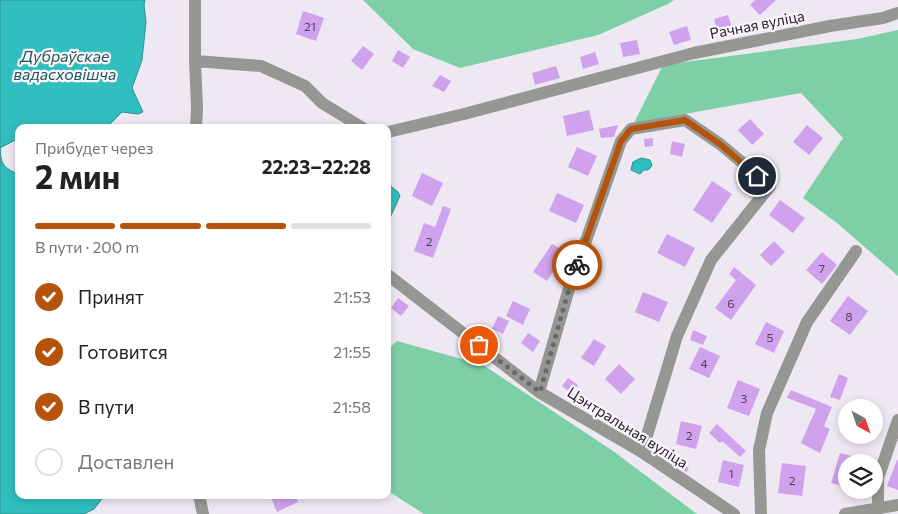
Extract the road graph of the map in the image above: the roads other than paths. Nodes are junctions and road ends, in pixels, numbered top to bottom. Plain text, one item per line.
1 (195, 0) edge
2 (898, 13) edge
3 (195, 61) junction
4 (196, 124) edge
5 (356, 124) edge
6 (391, 131) edge
7 (856, 251) dead end
8 (391, 278) edge
9 (540, 392) junction
10 (898, 420) edge
11 (642, 452) junction
12 (200, 499) edge
13 (898, 505) edge
14 (878, 509) junction
15 (203, 514) edge
16 (734, 514) edge
17 (761, 514) edge
18 (845, 514) edge

1 - 3 street
2 - 6 street, Рачная вуліца
3 - 4 street
3 - 5 street
7 - 17 street
8 - 9 street, Цэнтральная вуліца
9 - 11 street, Цэнтральная вуліца
9 - 11 street
10 - 14 street
11 - 16 street, Цэнтральная вуліца
12 - 15 street
13 - 14 street
14 - 18 street

